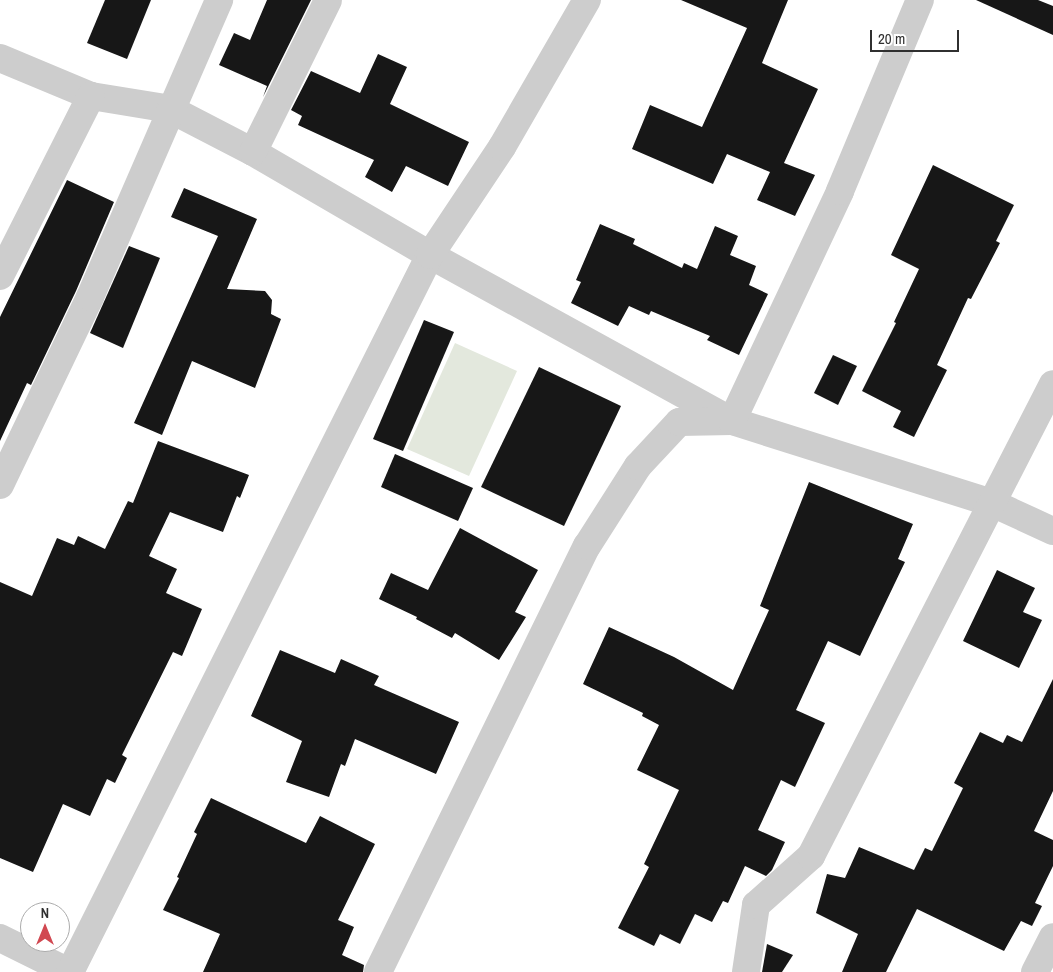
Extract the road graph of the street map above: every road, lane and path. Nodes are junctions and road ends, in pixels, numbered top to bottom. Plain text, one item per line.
1 (219, 0) edge
2 (328, 0) edge
3 (587, 0) edge
4 (920, 0) edge
5 (0, 58) edge
6 (91, 96) junction
7 (170, 109) junction
8 (254, 152) junction
9 (430, 255) junction
10 (0, 276) edge
11 (1053, 384) edge
12 (732, 421) junction
13 (0, 484) edge
14 (992, 503) junction
15 (1053, 530) edge
16 (1053, 937) edge
17 (0, 938) edge
18 (70, 972) edge
19 (378, 972) edge
20 (746, 972) edge
21 (1035, 972) edge

1 - 7 street
2 - 8 street
3 - 9 street
4 - 12 street
5 - 6 street
6 - 7 street
6 - 10 street
7 - 8 street
7 - 13 street
8 - 9 street
9 - 12 street
9 - 18 street
11 - 14 street
12 - 14 street
12 - 19 street
14 - 15 street
14 - 20 street
16 - 21 street
17 - 18 street

